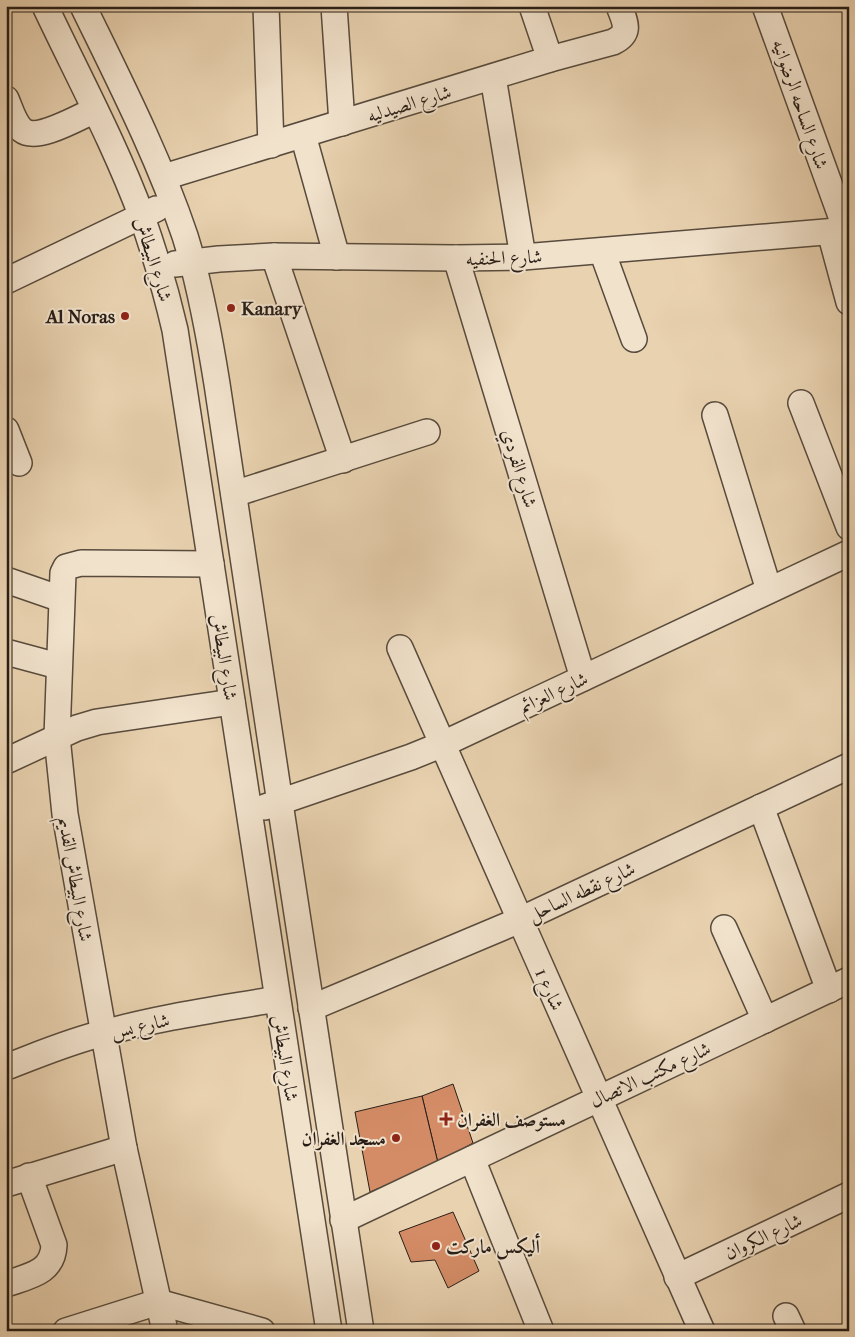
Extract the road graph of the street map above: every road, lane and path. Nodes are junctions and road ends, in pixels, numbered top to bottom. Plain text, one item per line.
1 (45, 6) edge
2 (83, 6) edge
3 (266, 6) edge
4 (334, 6) edge
5 (532, 6) edge
6 (619, 6) edge
7 (765, 6) edge
8 (550, 59) junction
9 (493, 77) junction
10 (6, 99) edge
11 (95, 110) junction
12 (342, 123) junction
13 (303, 135) junction
14 (271, 145) junction
15 (164, 178) junction
16 (172, 202) junction
17 (141, 215) junction
18 (841, 231) edge
19 (602, 252) junction
20 (274, 256) junction
21 (337, 256) junction
22 (523, 257) junction
23 (456, 258) junction
24 (192, 262) junction
25 (158, 266) junction
26 (6, 281) edge
27 (849, 302) edge
28 (634, 339) dead end
29 (801, 403) dead end
30 (716, 415) dead end
31 (6, 430) edge
32 (427, 432) dead end
33 (343, 460) junction
34 (19, 463) dead end
35 (234, 494) junction
36 (849, 527) edge
37 (849, 553) edge
38 (211, 564) junction
39 (6, 580) edge
40 (769, 590) junction
41 (61, 599) junction
42 (400, 648) dead end
43 (6, 652) edge
44 (58, 666) junction
45 (583, 678) junction
46 (232, 702) junction
47 (57, 737) junction
48 (443, 744) junction
49 (6, 761) edge
50 (849, 766) edge
51 (280, 803) junction
52 (761, 807) junction
53 (249, 813) junction
54 (520, 920) junction
55 (724, 928) dead end
56 (839, 985) edge
57 (278, 999) junction
58 (311, 1008) junction
59 (765, 1020) junction
60 (104, 1032) junction
61 (6, 1067) edge
62 (598, 1099) junction
63 (124, 1148) junction
64 (472, 1159) junction
65 (18, 1180) edge
66 (849, 1195) edge
67 (343, 1220) junction
68 (677, 1277) junction
69 (6, 1284) edge
70 (158, 1302) junction
71 (66, 1331) edge
72 (165, 1331) edge
73 (262, 1331) edge
74 (328, 1331) edge
75 (361, 1331) edge
76 (542, 1331) edge
77 (702, 1331) edge

1 - 11 street, شارع البيطاش
2 - 15 street, شارع البيطاش
3 - 14 street
4 - 12 street
5 - 8 street
6 - 8 street, شارع الصيدليه
7 - 18 street, شارع الساحه الرضوانيه
8 - 9 street, شارع الصيدليه
9 - 12 street, شارع الصيدليه
9 - 22 street
10 - 11 street
11 - 17 street, شارع البيطاش
12 - 13 street, شارع الصيدليه
13 - 14 street, شارع الصيدليه
13 - 21 street
14 - 15 street, شارع الصيدليه
15 - 16 street, شارع البيطاش
16 - 17 street
16 - 24 street, شارع البيطاش
17 - 25 street, شارع البيطاش
17 - 26 street
18 - 19 street, شارع الحنفيه
18 - 27 street, شارع الساحه الرضوانيه
19 - 22 street, شارع الحنفيه
19 - 28 street
20 - 21 street, شارع الحنفيه
20 - 24 street, شارع الحنفيه
20 - 33 street
21 - 23 street, شارع الحنفيه
22 - 23 street, شارع الحنفيه
23 - 45 street, شارع الفردي
24 - 25 street, شارع الحنفيه
24 - 35 street, شارع البيطاش
25 - 38 street, شارع البيطاش
29 - 36 street
30 - 40 street
31 - 34 street
32 - 33 street
33 - 35 street
35 - 51 street, شارع البيطاش
37 - 40 street, شارع العزائم
38 - 41 street, شارع البيطاش القديم
38 - 46 street, شارع البيطاش
39 - 41 street
40 - 45 street, شارع العزائم
41 - 44 street, شارع البيطاش القديم
42 - 48 street, شارع 1
43 - 44 street
44 - 47 street, شارع البيطاش القديم
45 - 48 street, شارع العزائم
46 - 47 street
46 - 53 street, شارع البيطاش
47 - 49 street
47 - 60 street, شارع البيطاش القديم
48 - 51 street, شارع العزائم
48 - 54 street, شارع 1
50 - 52 street, شارع نقطه الساحل
51 - 53 street, شارع العزائم
51 - 58 street, شارع البيطاش
52 - 54 street, شارع نقطه الساحل
52 - 56 street
53 - 57 street, شارع البيطاش
54 - 58 street, شارع نقطه الساحل
54 - 62 street, شارع 1
55 - 59 street
56 - 59 street, شارع مكتب الاتصال
57 - 60 street, شارع يس
57 - 74 street, شارع البيطاش
58 - 67 street, شارع البيطاش
59 - 62 street, شارع مكتب الاتصال
60 - 61 street, شارع يس
60 - 63 street, شارع البيطاش القديم
62 - 64 street, شارع مكتب الاتصال
62 - 68 street, شارع 1
63 - 65 street
63 - 70 street, شارع البيطاش القديم
64 - 67 street, شارع مكتب الاتصال
64 - 76 street
65 - 69 street
66 - 68 street, شارع الكروان
67 - 75 street, شارع البيطاش
68 - 77 street, شارع 1
70 - 71 street
70 - 72 street, شارع البيطاش القديم
70 - 73 street

